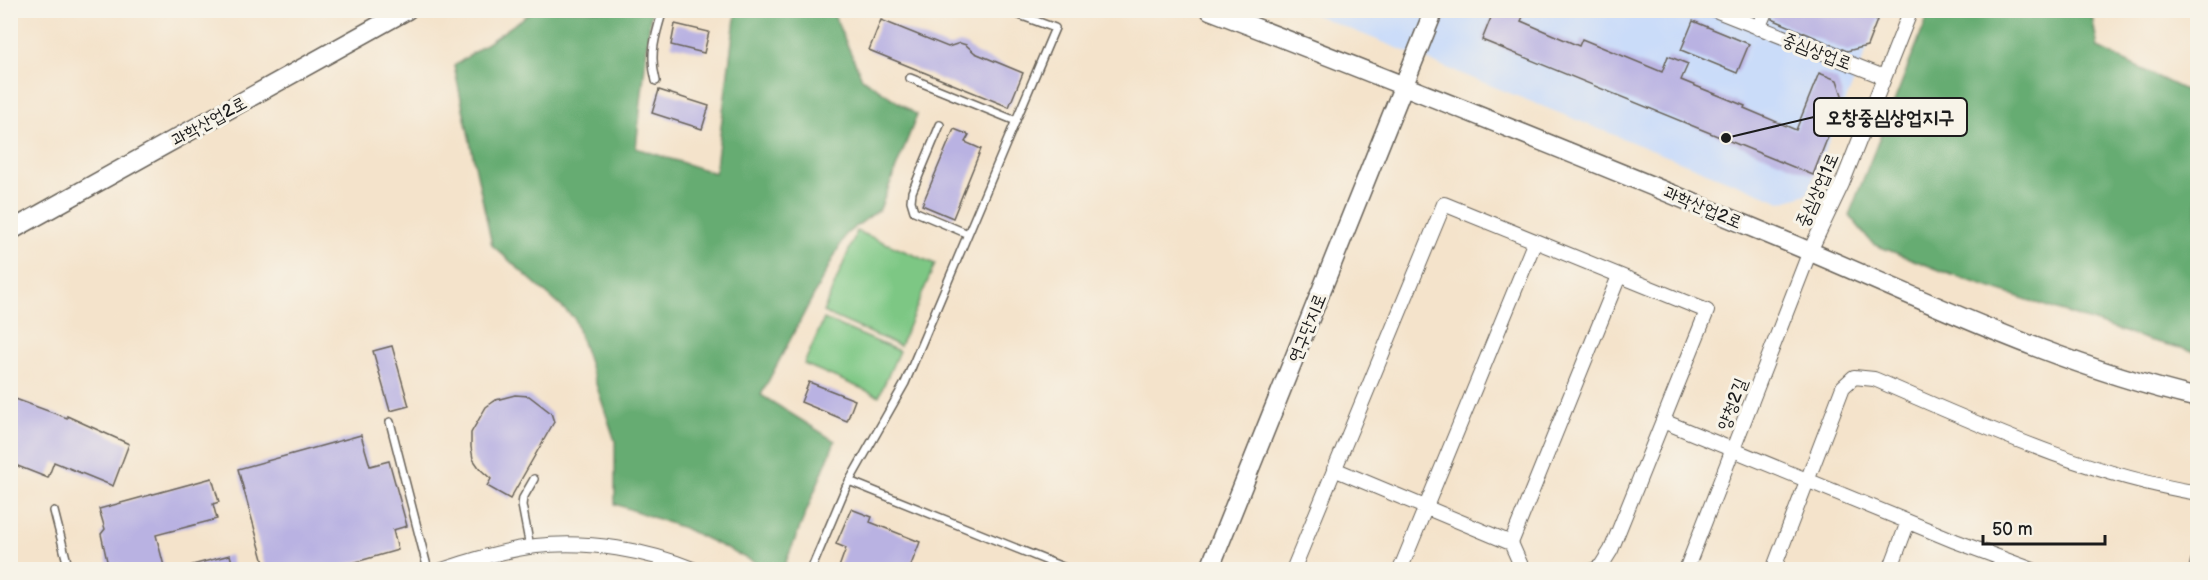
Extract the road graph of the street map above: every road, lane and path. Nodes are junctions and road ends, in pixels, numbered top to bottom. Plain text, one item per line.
1 (64, 10) edge
2 (98, 10) edge
3 (407, 10) edge
4 (663, 10) edge
5 (1006, 10) edge
6 (1210, 10) edge
7 (1434, 10) edge
8 (1715, 10) edge
9 (1766, 10) edge
10 (1911, 10) edge
11 (1758, 28) junction
12 (1884, 77) junction
13 (910, 78) dead end
14 (656, 81) dead end
15 (1404, 85) junction
16 (1016, 121) junction
17 (940, 125) dead end
18 (10, 231) edge
19 (968, 234) junction
20 (1534, 241) junction
21 (1810, 251) junction
22 (1619, 276) junction
23 (2198, 398) edge
24 (1663, 421) junction
25 (390, 422) dead end
26 (1734, 450) junction
27 (1334, 469) junction
28 (534, 479) dead end
29 (1807, 480) junction
30 (849, 481) junction
31 (2198, 493) edge
32 (1425, 507) junction
33 (54, 511) dead end
34 (1908, 522) junction
35 (1511, 543) junction
36 (530, 547) junction
37 (2198, 561) edge
38 (1998, 564) edge
39 (69, 570) edge
40 (428, 570) edge
41 (442, 570) edge
42 (694, 570) edge
43 (811, 570) edge
44 (1070, 570) edge
45 (1209, 570) edge
46 (1293, 570) edge
47 (1400, 570) edge
48 (1523, 570) edge
49 (1594, 570) edge
50 (1686, 570) edge
51 (1773, 570) edge
52 (1890, 570) edge
53 (2033, 570) edge
54 (2196, 570) edge

1 - 2 lane
3 - 18 street, 과학산업2로
4 - 14 lane
5 - 16 lane
6 - 15 street, 과학산업2로
7 - 15 street
8 - 11 street, 중심상업로
9 - 11 street
10 - 12 street, 중심상업1로
11 - 12 street, 중심상업로
12 - 21 street, 중심상업1로
13 - 16 lane
15 - 21 street, 과학산업2로
15 - 45 street, 연구단지로
16 - 19 lane
17 - 19 lane
19 - 30 lane
20 - 22 street
20 - 27 street
20 - 32 street
21 - 23 street, 과학산업2로
21 - 26 street, 양청2길
22 - 24 street
22 - 35 street
24 - 26 street
24 - 49 street
25 - 40 lane
26 - 29 street
26 - 50 street, 양청2길
27 - 32 street
27 - 46 street
28 - 36 lane
29 - 31 street
29 - 34 street
29 - 51 street
30 - 43 lane
30 - 44 lane
32 - 35 street
32 - 47 street
33 - 39 lane
34 - 38 street
34 - 52 street
35 - 48 street
36 - 41 street
36 - 42 street
37 - 54 street
38 - 53 street

